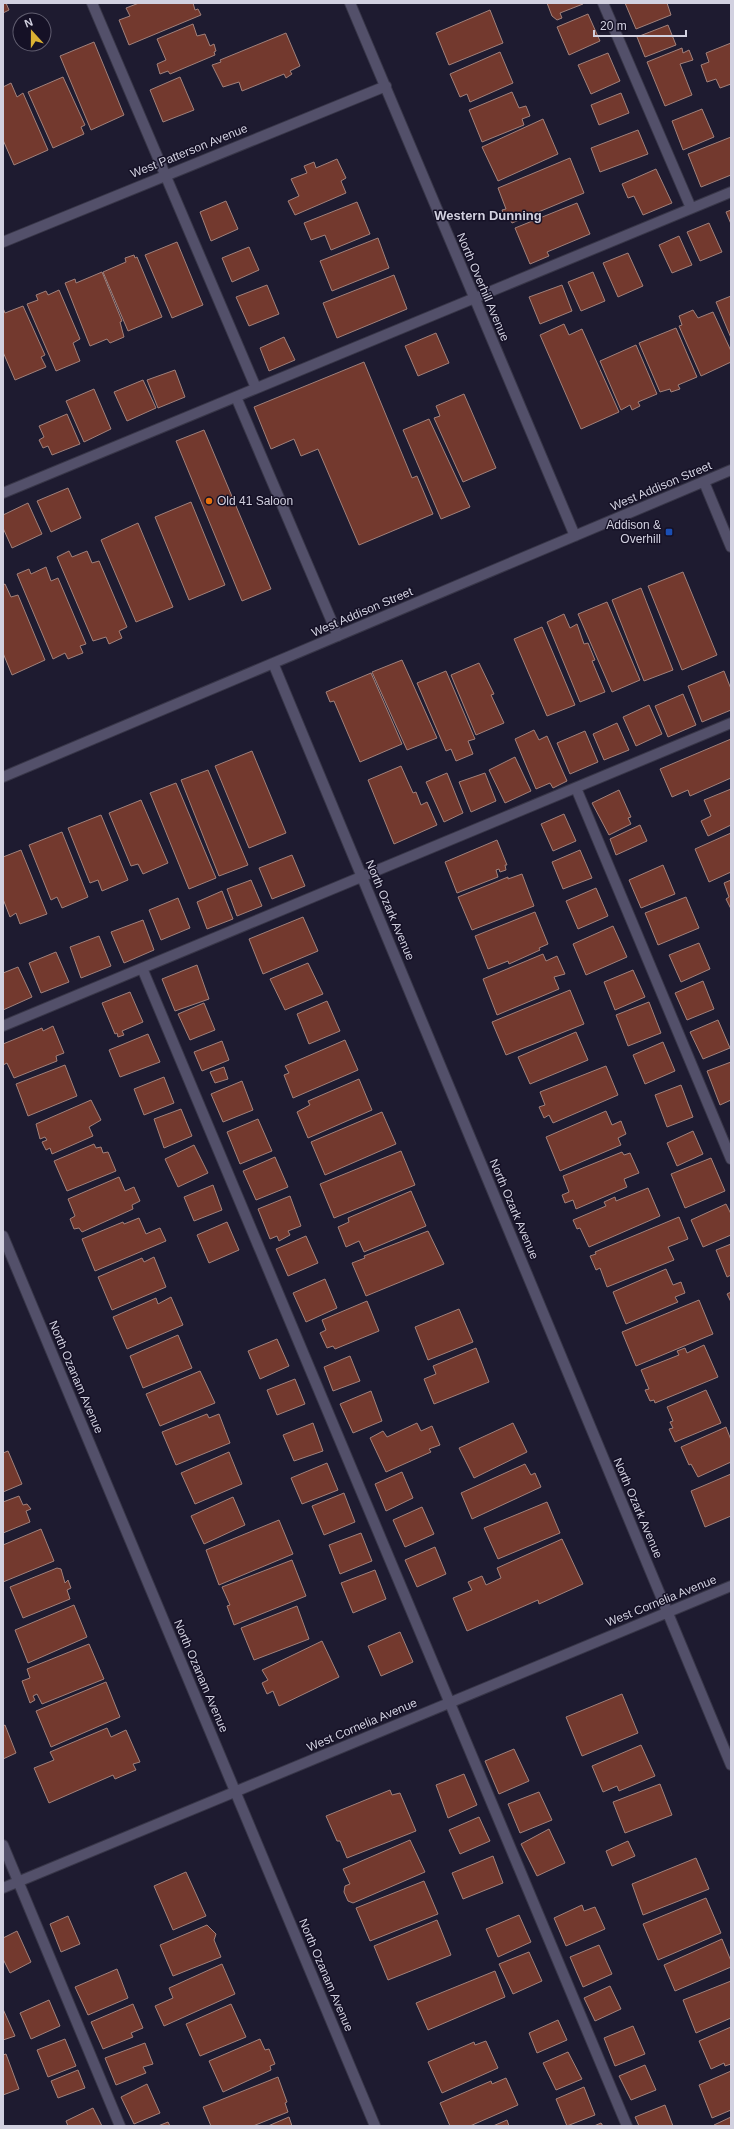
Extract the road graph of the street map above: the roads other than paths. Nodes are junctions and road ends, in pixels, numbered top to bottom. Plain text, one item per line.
1 (92, 3) edge
2 (350, 3) edge
3 (603, 3) edge
4 (386, 86) junction
5 (165, 175) junction
6 (731, 192) edge
7 (691, 208) junction
8 (3, 242) edge
9 (474, 298) junction
10 (256, 388) junction
11 (236, 397) junction
12 (731, 470) edge
13 (704, 482) junction
14 (3, 493) edge
15 (575, 536) junction
16 (731, 547) edge
17 (338, 636) junction
18 (273, 663) junction
19 (731, 723) edge
20 (3, 777) edge
21 (576, 788) junction
22 (362, 876) junction
23 (142, 968) junction
24 (3, 1026) edge
25 (731, 1159) edge
26 (3, 1236) edge
27 (731, 1586) edge
28 (668, 1613) junction
29 (450, 1703) junction
30 (731, 1765) edge
31 (235, 1792) junction
32 (3, 1845) edge
33 (18, 1882) junction
34 (3, 1888) edge
35 (120, 2126) edge
36 (375, 2126) edge
37 (627, 2126) edge

1 - 5 street
2 - 4 street, North Overhill Avenue
3 - 7 street
4 - 5 street, West Patterson Avenue
4 - 9 street, North Overhill Avenue
5 - 8 street, West Patterson Avenue
5 - 10 street
6 - 7 street
7 - 9 street
9 - 10 street
9 - 15 street, North Overhill Avenue
10 - 11 street
11 - 14 street
11 - 17 street
12 - 13 street, West Addison Street
13 - 15 street, West Addison Street
13 - 16 street
15 - 17 street, West Addison Street
17 - 18 street, West Addison Street
18 - 20 street, West Addison Street
18 - 22 street, North Ozark Avenue
19 - 21 street
21 - 22 street
21 - 25 street
22 - 23 street
22 - 28 street, North Ozark Avenue
23 - 24 street
23 - 29 street
26 - 31 street, North Ozanam Avenue
27 - 28 street, West Cornelia Avenue
28 - 29 street, West Cornelia Avenue
28 - 30 street, North Ozark Avenue
29 - 31 street, West Cornelia Avenue
29 - 37 street
31 - 33 street, West Cornelia Avenue
31 - 36 street, North Ozanam Avenue
32 - 33 street
33 - 34 street, West Cornelia Avenue
33 - 35 street

